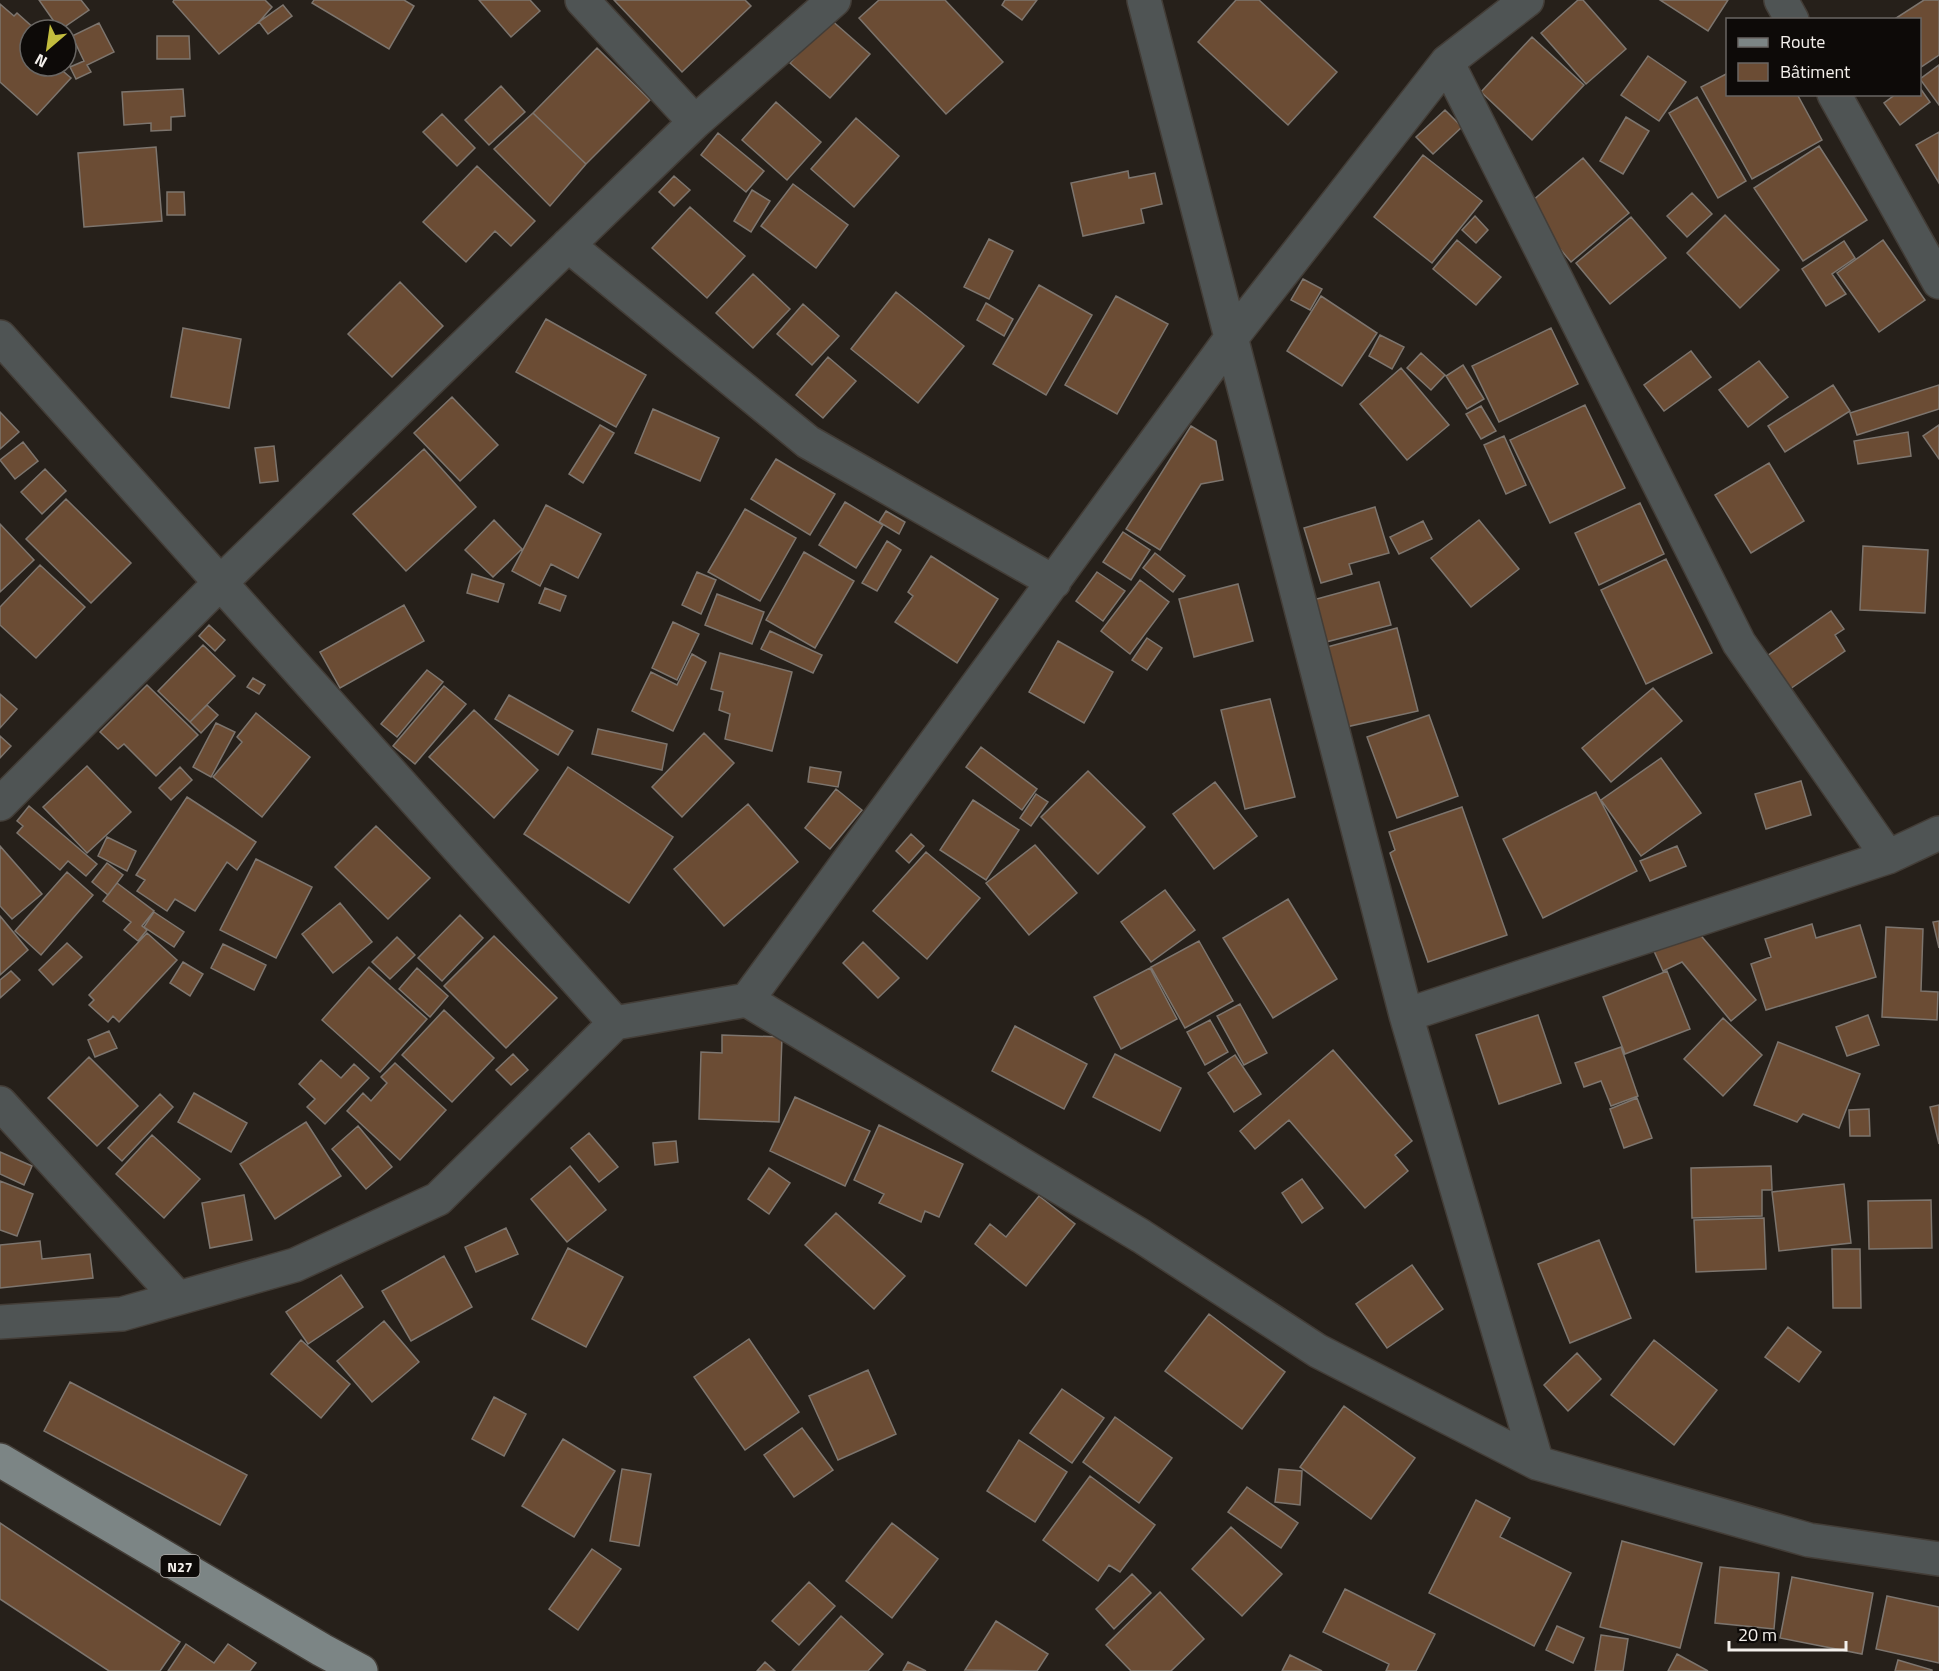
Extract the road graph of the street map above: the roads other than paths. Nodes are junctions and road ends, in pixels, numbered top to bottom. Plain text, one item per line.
1 (582, 0) edge
2 (834, 0) edge
3 (1144, 0) edge
4 (1527, 0) edge
5 (1780, 0) edge
6 (1791, 18) edge
7 (1447, 62) junction
8 (1835, 96) edge
9 (695, 122) junction
10 (568, 245) junction
11 (1939, 282) edge
12 (0, 337) edge
13 (1232, 337) junction
14 (1054, 582) junction
15 (220, 583) junction
16 (0, 804) edge
17 (1939, 833) edge
18 (1888, 857) junction
19 (747, 1000) junction
20 (1406, 1015) junction
21 (615, 1023) junction
22 (0, 1103) edge
23 (178, 1298) junction
24 (0, 1322) edge
25 (0, 1460) edge
26 (1537, 1463) junction
27 (1939, 1559) edge
28 (361, 1671) edge

1 - 9 street
2 - 9 street
3 - 13 street
4 - 7 street
5 - 6 street
7 - 13 street
7 - 18 street
8 - 11 street
9 - 10 street
10 - 14 street
10 - 15 street
12 - 15 street
13 - 14 street
13 - 20 street
14 - 19 street
15 - 16 street
15 - 21 street
17 - 18 street
18 - 20 street
19 - 21 street
19 - 26 street
20 - 26 street
21 - 23 street
22 - 23 street
23 - 24 street
25 - 28 main road, N27
26 - 27 street

